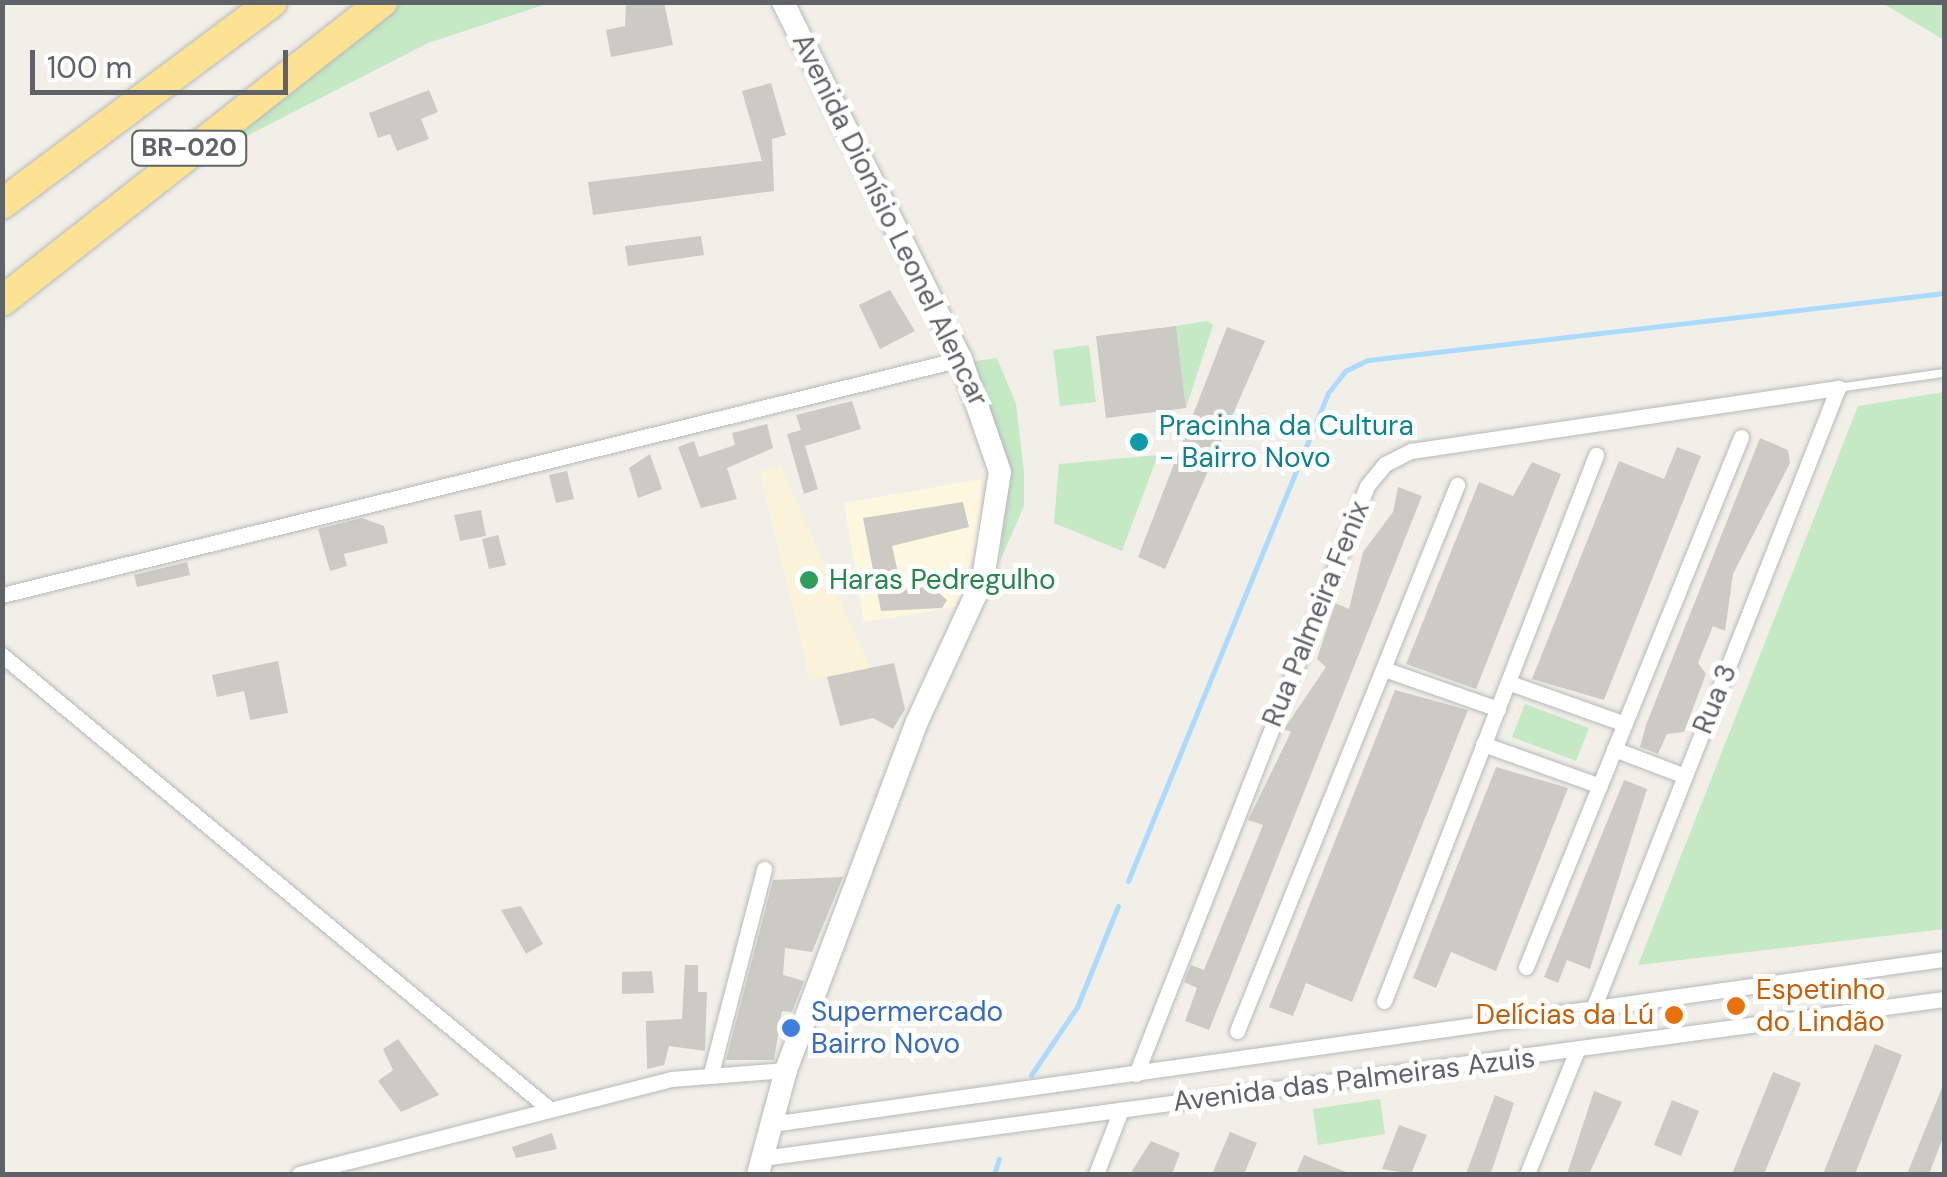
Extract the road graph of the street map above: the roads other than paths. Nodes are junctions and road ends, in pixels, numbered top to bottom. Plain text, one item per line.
1 (272, 2) edge
2 (382, 2) edge
3 (783, 2) edge
4 (2, 204) edge
5 (2, 301) edge
6 (961, 360) junction
7 (1944, 373) edge
8 (1838, 388) junction
9 (1740, 437) dead end
10 (1596, 454) dead end
11 (1456, 485) dead end
12 (2, 595) edge
13 (2, 655) edge
14 (1384, 668) junction
15 (1510, 682) junction
16 (1498, 709) junction
17 (1624, 724) junction
18 (1483, 744) junction
19 (1614, 750) junction
20 (1685, 776) junction
21 (1600, 786) junction
22 (764, 869) dead end
23 (1944, 959) edge
24 (1526, 967) dead end
25 (1944, 998) edge
26 (1384, 1001) dead end
27 (1593, 1009) junction
28 (1237, 1032) dead end
29 (1578, 1050) junction
30 (786, 1070) junction
31 (711, 1073) junction
32 (1136, 1074) junction
33 (547, 1107) junction
34 (1121, 1110) junction
35 (771, 1124) junction
36 (760, 1166) edge
37 (298, 1174) edge
38 (1096, 1174) edge
39 (1528, 1174) edge

1 - 4 highway, BR-020
2 - 5 highway, BR-020
3 - 6 street, Avenida Dionísio Leonel Alencar
6 - 12 street
6 - 30 street, Avenida Dionísio Leonel Alencar
7 - 8 lane, Rua Palmeira Fenix
8 - 20 street, Rua 3
8 - 32 street, Rua Palmeira Fenix
9 - 17 street
10 - 15 street
11 - 14 street
13 - 33 street
14 - 16 street
14 - 28 street
15 - 16 street
15 - 17 street
16 - 18 street
17 - 19 street
18 - 21 street
18 - 26 street
19 - 20 street
19 - 21 street
20 - 27 street, Rua 3
21 - 24 street
22 - 31 street
23 - 27 street, Avenida das Palmeiras Azuis
25 - 29 street, Avenida das Palmeiras Azuis
27 - 32 street, Avenida das Palmeiras Azuis
29 - 34 street, Avenida das Palmeiras Azuis
29 - 39 street
30 - 31 street
30 - 35 street, Avenida Dionísio Leonel Alencar
31 - 33 street
32 - 35 street, Avenida das Palmeiras Azuis
33 - 37 street
34 - 36 street, Avenida das Palmeiras Azuis
34 - 38 street
35 - 36 street, Avenida Dionísio Leonel Alencar

